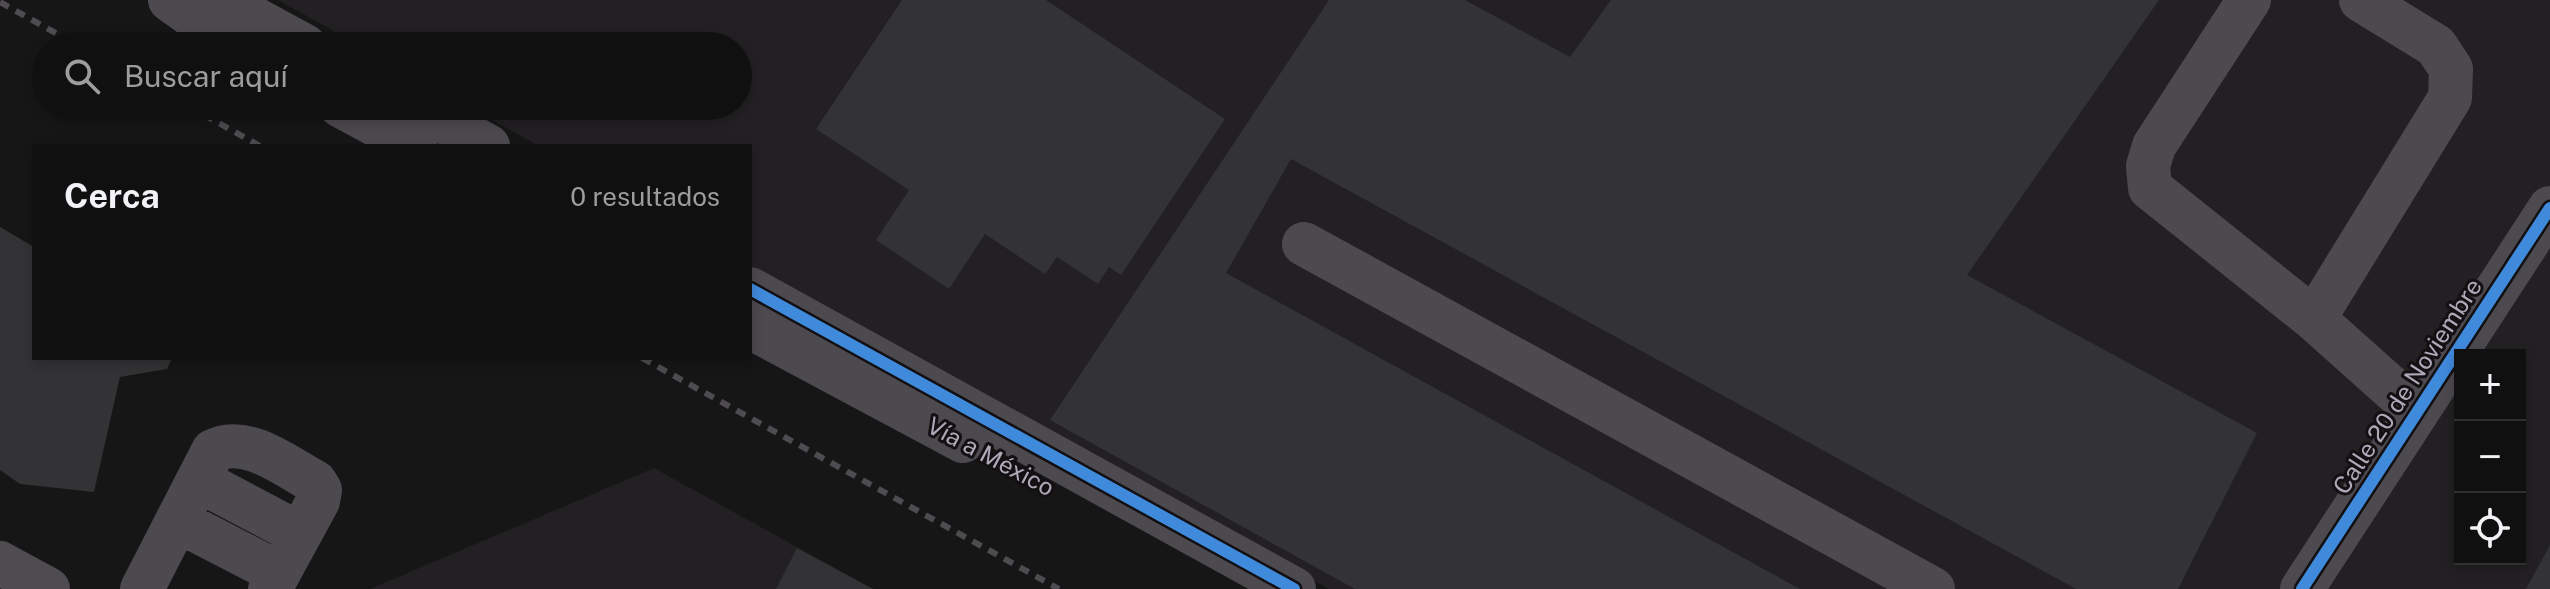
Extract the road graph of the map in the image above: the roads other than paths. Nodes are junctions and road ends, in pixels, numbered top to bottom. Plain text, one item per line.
1 (170, 0) edge
2 (220, 0) edge
3 (2249, 0) edge
4 (2361, 0) edge
5 (215, 32) edge
6 (279, 32) edge
7 (367, 120) edge
8 (441, 120) edge
9 (411, 144) edge
10 (484, 144) edge
11 (2550, 208) edge
12 (1304, 244) dead end
13 (752, 292) edge
14 (2314, 319) junction
15 (779, 330) edge
16 (2417, 411) junction
17 (999, 444) junction
18 (178, 521) junction
19 (0, 563) edge
20 (274, 581) edge
21 (48, 589) edge
22 (142, 589) edge
23 (1230, 589) edge
24 (1294, 589) edge
25 (1933, 589) edge
26 (2302, 589) edge

1 - 5 street
2 - 6 street
3 - 14 street
4 - 14 street
7 - 9 street
8 - 10 street
11 - 16 street, Calle 20 de Noviembre
12 - 25 street
13 - 15 street
14 - 16 street
15 - 17 street
16 - 26 street, Calle 20 de Noviembre
17 - 23 street, Vía a México
17 - 24 street
18 - 20 street
18 - 20 street
18 - 22 street
19 - 21 main road

